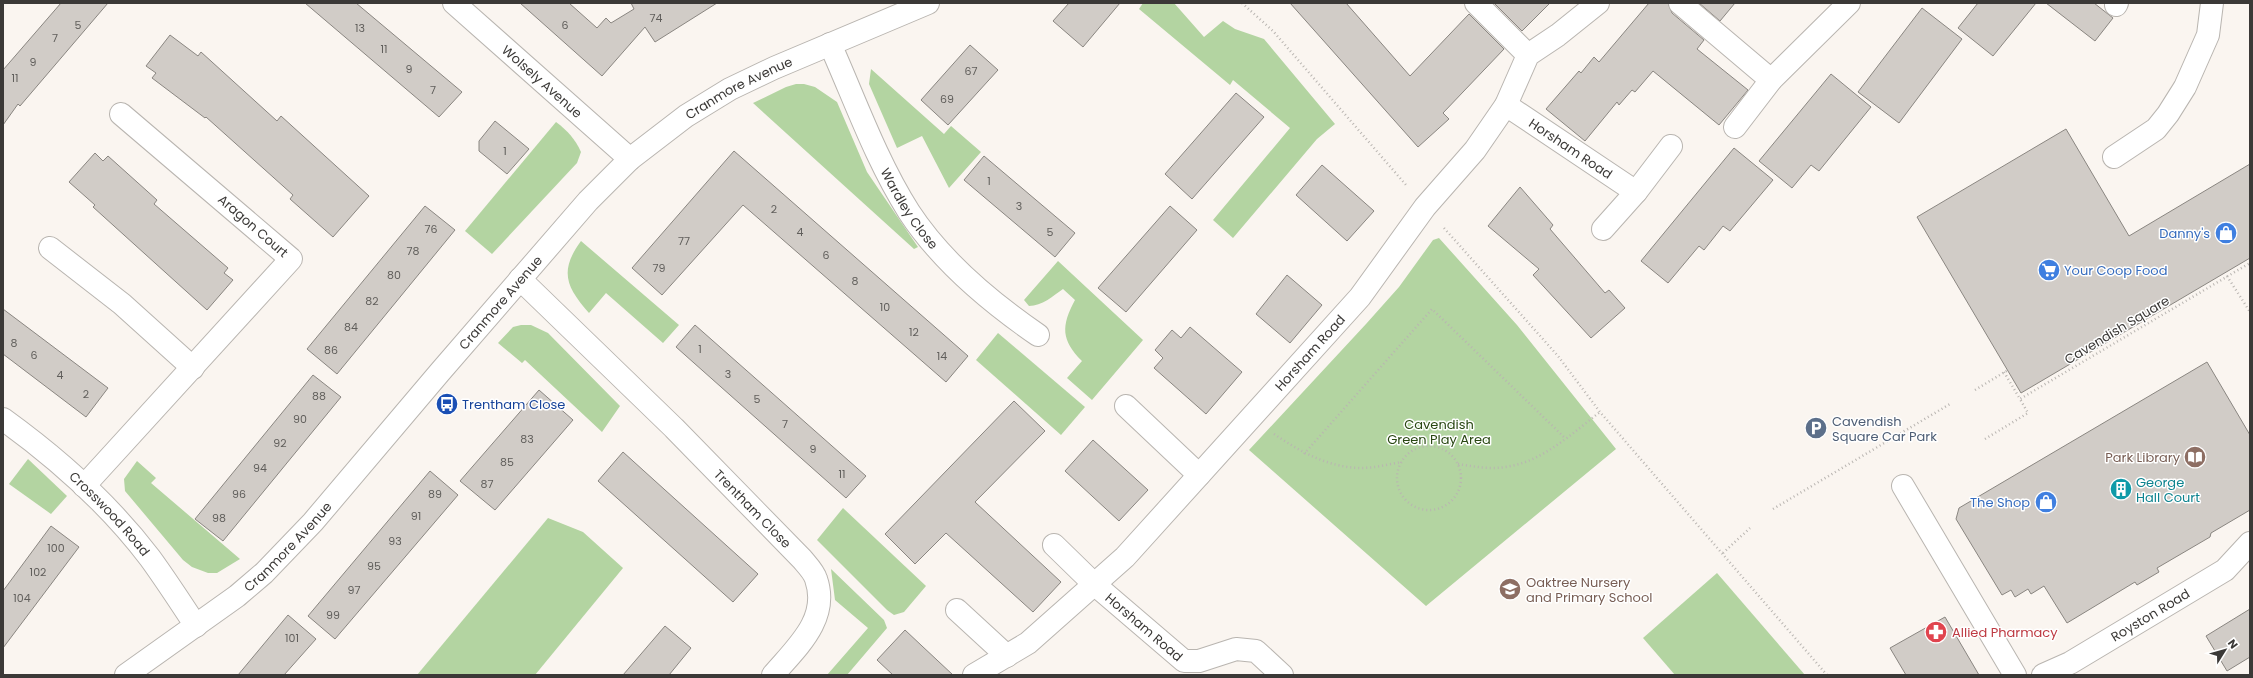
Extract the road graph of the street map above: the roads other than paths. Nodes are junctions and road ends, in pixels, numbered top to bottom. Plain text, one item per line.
1 (454, 3) edge
2 (928, 3) edge
3 (1476, 3) edge
4 (1598, 3) edge
5 (1680, 3) edge
6 (1849, 3) edge
7 (2212, 3) edge
8 (830, 44) junction
9 (1528, 55) junction
10 (1771, 80) junction
11 (1506, 105) junction
12 (121, 114) dead end
13 (1735, 127) dead end
14 (1671, 146) dead end
15 (2114, 157) dead end
16 (630, 159) junction
17 (1636, 192) junction
18 (1603, 229) dead end
19 (50, 248) dead end
20 (520, 279) junction
21 (1038, 335) dead end
22 (193, 368) junction
23 (1126, 406) dead end
24 (3, 419) edge
25 (1199, 475) junction
26 (84, 486) junction
27 (1903, 486) dead end
28 (2250, 544) edge
29 (1054, 545) dead end
30 (1094, 584) junction
31 (957, 610) dead end
32 (196, 626) junction
33 (1007, 656) junction
34 (126, 675) edge
35 (772, 675) edge
36 (974, 675) edge
37 (1282, 675) edge
38 (2015, 675) edge
39 (2043, 675) edge

1 - 16 street, Wolsely Avenue
2 - 8 street, Cranmore Avenue
3 - 9 street
4 - 9 street
5 - 10 street
6 - 10 street
7 - 15 street
8 - 16 street, Cranmore Avenue
8 - 21 street, Wardley Close
9 - 11 street, Horsham Road
10 - 13 street
11 - 17 street, Horsham Road
11 - 25 street, Horsham Road
12 - 22 street, Aragon Court
14 - 17 street
16 - 20 street, Cranmore Avenue
17 - 18 street
19 - 22 street
20 - 32 street, Cranmore Avenue
20 - 35 street, Trentham Close
22 - 26 street, Aragon Court
23 - 25 street
24 - 26 street, Crosswood Road
25 - 30 street, Horsham Road
26 - 32 street, Crosswood Road
27 - 38 street
28 - 39 street, Royston Road
29 - 30 street
30 - 33 street, Horsham Road
30 - 37 street, Horsham Road
31 - 33 street
32 - 34 street, Cranmore Avenue
33 - 36 street, Horsham Road

